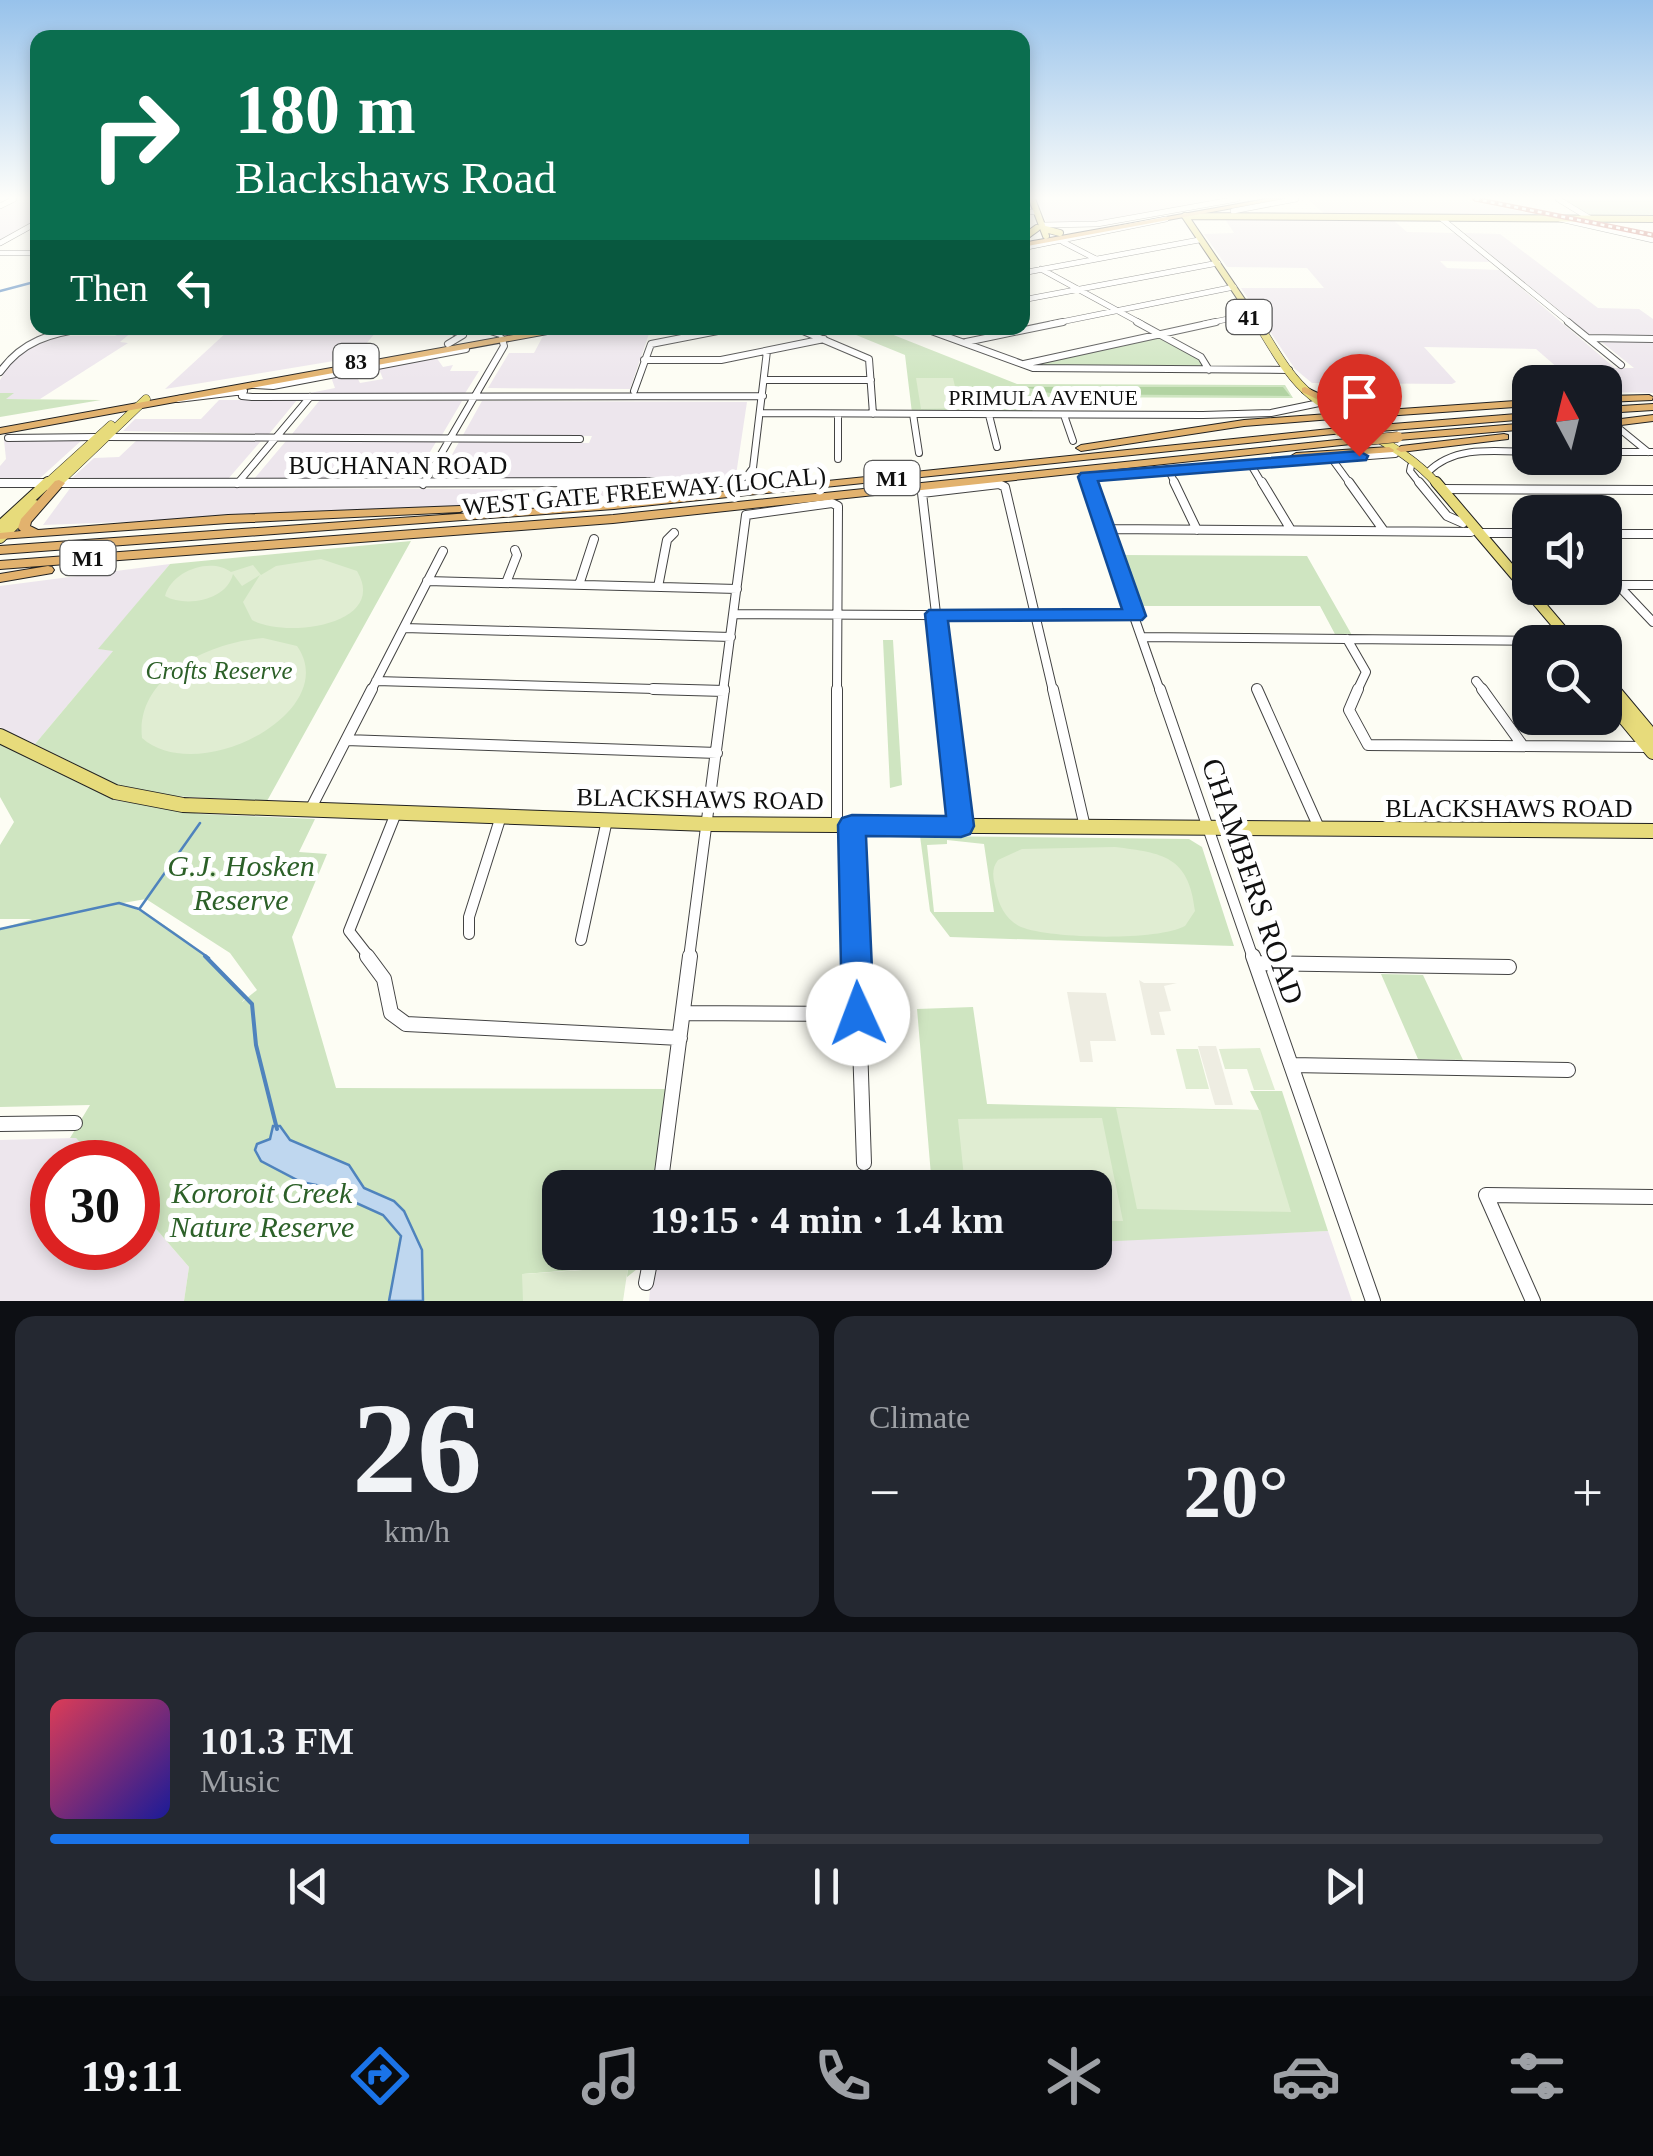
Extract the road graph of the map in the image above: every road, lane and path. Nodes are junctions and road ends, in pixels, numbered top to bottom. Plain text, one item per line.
1 (1087, 260) edge
2 (1213, 260) edge
3 (1214, 260) edge
4 (1493, 260) edge
5 (1216, 263) junction
6 (1041, 269) junction
7 (1030, 271) edge
8 (1232, 287) junction
9 (1077, 289) junction
10 (1030, 298) edge
11 (1116, 310) junction
12 (1250, 314) junction
13 (1030, 329) edge
14 (1158, 333) junction
15 (60, 335) edge
16 (462, 335) edge
17 (475, 335) edge
18 (515, 335) edge
19 (697, 335) edge
20 (814, 335) edge
21 (942, 335) edge
22 (1001, 335) edge
23 (1588, 338) junction
24 (499, 339) junction
25 (824, 339) junction
26 (1653, 339) edge
27 (964, 343) junction
28 (448, 344) junction
29 (766, 351) junction
30 (644, 360) junction
31 (1022, 365) junction
32 (1620, 365) edge
33 (1209, 370) junction
34 (1286, 370) junction
35 (0, 372) edge
36 (766, 380) junction
37 (871, 380) junction
38 (257, 386) junction
39 (480, 386) junction
40 (1304, 390) joint
41 (753, 392) dead end
42 (502, 394) junction
43 (633, 394) junction
44 (722, 394) junction
45 (532, 395) junction
46 (763, 396) junction
47 (263, 397) junction
48 (473, 397) junction
49 (206, 398) junction
50 (310, 398) junction
51 (178, 399) junction
52 (1317, 404) junction
53 (139, 406) junction
54 (1653, 409) edge
55 (1622, 411) edge
56 (1622, 411) edge
57 (760, 413) junction
58 (98, 414) junction
59 (838, 414) junction
60 (873, 414) junction
61 (913, 414) junction
62 (988, 415) junction
63 (1064, 415) junction
64 (1341, 416) junction
65 (1290, 419) junction
66 (1512, 420) edge
67 (1512, 420) edge
68 (1512, 420) edge
69 (1340, 430) junction
70 (1512, 430) edge
71 (3, 431) edge
72 (1622, 431) edge
73 (1386, 436) junction
74 (96, 437) junction
75 (108, 437) junction
76 (276, 438) junction
77 (449, 438) junction
78 (1499, 438) junction
79 (580, 439) dead end
80 (1073, 441) dead end
81 (996, 447) dead end
82 (1512, 452) edge
83 (1622, 452) edge
84 (1650, 452) edge
85 (919, 453) dead end
86 (1033, 456) junction
87 (1332, 458) junction
88 (838, 459) dead end
89 (1412, 462) junction
90 (1252, 465) junction
91 (1432, 468) junction
92 (1169, 471) junction
93 (0, 483) edge
94 (52, 483) junction
95 (237, 484) junction
96 (423, 485) junction
97 (906, 488) junction
98 (1443, 489) junction
99 (1653, 490) edge
100 (836, 503) joint
101 (1104, 529) junction
102 (1197, 530) junction
103 (1291, 530) junction
104 (1472, 530) junction
105 (1384, 531) junction
106 (1512, 532) edge
107 (674, 533) dead end
108 (1622, 534) edge
109 (1653, 534) edge
110 (30, 537) junction
111 (0, 539) edge
112 (594, 539) dead end
113 (347, 540) junction
114 (515, 550) dead end
115 (443, 551) dead end
116 (0, 562) edge
117 (1512, 571) edge
118 (0, 576) edge
119 (428, 581) junction
120 (506, 583) junction
121 (579, 585) junction
122 (1622, 585) edge
123 (1653, 585) edge
124 (658, 587) junction
125 (737, 589) junction
126 (1622, 589) edge
127 (734, 614) junction
128 (837, 614) junction
129 (936, 614) junction
130 (1035, 615) junction
131 (1135, 616) junction
132 (1653, 622) edge
133 (1553, 625) edge
134 (404, 628) junction
135 (731, 637) junction
136 (1142, 637) junction
137 (1512, 638) edge
138 (1348, 639) junction
139 (376, 681) junction
140 (1476, 681) dead end
141 (1257, 689) dead end
142 (724, 691) junction
143 (1622, 705) edge
144 (1622, 713) edge
145 (0, 736) edge
146 (346, 740) junction
147 (1523, 746) junction
148 (1651, 746) edge
149 (716, 753) junction
150 (310, 810) junction
151 (396, 813) junction
152 (501, 816) junction
153 (608, 820) junction
154 (708, 824) junction
155 (845, 825) junction
156 (961, 826) junction
157 (1085, 826) junction
158 (1208, 828) junction
159 (1320, 830) junction
160 (1653, 831) edge
161 (469, 934) dead end
162 (581, 940) dead end
163 (1256, 963) junction
164 (1509, 967) dead end
165 (684, 1013) junction
166 (858, 1014) junction
167 (680, 1038) junction
168 (1291, 1065) junction
169 (1568, 1070) dead end
170 (76, 1123) dead end
171 (0, 1124) edge
172 (864, 1163) dead end
173 (662, 1170) edge
174 (1653, 1197) edge
175 (649, 1270) edge
176 (646, 1283) dead end
177 (1373, 1301) edge
178 (1534, 1301) edge

1 - 6 street
2 - 5 main road, 41
3 - 5 main road, 41
4 - 23 street
5 - 8 main road, 41
5 - 9 street
6 - 7 street
6 - 9 street
8 - 11 street
8 - 12 main road, 41
9 - 10 street
9 - 11 street
11 - 13 street
11 - 14 street
12 - 14 street
12 - 34 main road, 41
14 - 31 street
14 - 33 street
15 - 35 street
16 - 28 street
17 - 24 street
18 - 24 highway, 83
19 - 30 street
20 - 25 street
21 - 27 street
22 - 27 street
23 - 26 street
23 - 32 street
24 - 28 highway, 83
24 - 38 highway, 83
24 - 39 street
25 - 29 street
25 - 37 street
27 - 31 street
28 - 53 highway, 83
29 - 30 street
29 - 36 street
30 - 43 street
31 - 33 street
33 - 34 street
34 - 40 main road, 41
34 - 52 main road, 41
36 - 37 street
36 - 46 street
37 - 60 street
38 - 47 street
38 - 49 street
38 - 51 highway, 83
39 - 42 street
39 - 48 street
40 - 52 highway
41 - 44 street
42 - 45 street
42 - 48 street
43 - 44 street
43 - 45 street
44 - 46 street
45 - 48 street
46 - 57 street
47 - 49 street
47 - 50 street
48 - 50 street
48 - 77 street
49 - 51 street
50 - 76 street
51 - 53 highway, 83
52 - 63 street, PRIMULA AVENUE
52 - 64 main road, 41
52 - 65 highway
52 - 69 main road, 41
52 - 73 highway
53 - 58 highway, 83
53 - 71 highway, 83
53 - 74 main road
53 - 75 main road
54 - 55 highway
54 - 56 highway
57 - 59 street, PRIMULA AVENUE
57 - 96 street, BUCHANAN ROAD
58 - 71 highway, 83
58 - 74 main road
59 - 60 street, PRIMULA AVENUE
59 - 88 street
60 - 61 street, PRIMULA AVENUE
61 - 62 street, PRIMULA AVENUE
61 - 85 street
62 - 63 street, PRIMULA AVENUE
62 - 81 street
63 - 80 street
64 - 69 main road
64 - 73 highway
64 - 73 main road, 41
65 - 69 highway
65 - 86 highway
66 - 73 highway, WEST GATE FREEWAY (LOCAL) / M1
67 - 73 highway, M1
68 - 73 highway
69 - 73 highway, WEST GATE FREEWAY (LOCAL) / M1, bridge
69 - 73 highway, M1, bridge
69 - 73 main road, 41
69 - 86 highway, WEST GATE FREEWAY (LOCAL) / M1
69 - 97 highway, WEST GATE FREEWAY (LOCAL) / M1
69 - 111 highway, M1
69 - 116 highway, M1
70 - 78 highway
71 - 74 street
72 - 84 street
73 - 78 highway
73 - 87 street
73 - 89 main road, 41
73 - 97 highway
74 - 75 main road
74 - 94 main road
75 - 76 street
75 - 94 main road
76 - 77 street
76 - 95 street
77 - 79 street
77 - 96 street
78 - 89 highway
82 - 91 street
83 - 84 street
86 - 110 highway, WEST GATE FREEWAY (LOCAL) / M1
87 - 90 street
87 - 105 street
89 - 91 main road, 41
89 - 104 main road, 41
90 - 92 street
90 - 103 street
91 - 98 main road, 41
92 - 101 street, CHAMBERS ROAD
92 - 102 street
93 - 94 street, BUCHANAN ROAD
94 - 95 street, BUCHANAN ROAD
94 - 110 highway
94 - 111 main road
95 - 96 street, BUCHANAN ROAD
97 - 113 highway, WEST GATE FREEWAY (LOCAL) / M1
98 - 99 street
98 - 104 main road, 41
100 - 125 street
100 - 128 street
101 - 102 street
101 - 131 street, CHAMBERS ROAD
102 - 103 street
103 - 105 street
104 - 105 street
104 - 106 street
104 - 117 main road, 41
104 - 133 main road, 41
107 - 124 street
108 - 109 street
110 - 111 highway, WEST GATE FREEWAY (LOCAL)
112 - 121 street
113 - 116 highway, WEST GATE FREEWAY (LOCAL) / M1
113 - 118 highway
114 - 120 street
115 - 119 street
119 - 120 street
119 - 134 street
120 - 121 street
121 - 124 street
122 - 123 street
124 - 125 street
125 - 127 street
126 - 132 street
127 - 128 street
127 - 135 street
128 - 129 street
128 - 155 street
129 - 130 street
129 - 130 street
129 - 156 street
130 - 131 street
130 - 157 street
131 - 136 street, CHAMBERS ROAD
134 - 135 street
134 - 139 street
135 - 142 street
136 - 138 street
136 - 158 street, CHAMBERS ROAD
137 - 138 street
138 - 147 street
139 - 142 street
139 - 146 street
140 - 147 street
141 - 159 street
142 - 149 street
143 - 148 main road
144 - 148 main road
145 - 150 main road, BLACKSHAWS ROAD
146 - 149 street
146 - 150 street
147 - 148 street
149 - 154 street
150 - 151 main road, BLACKSHAWS ROAD
151 - 152 main road, BLACKSHAWS ROAD
151 - 167 street
152 - 153 main road, BLACKSHAWS ROAD
152 - 161 street
153 - 154 main road, BLACKSHAWS ROAD
153 - 162 street
154 - 155 main road, BLACKSHAWS ROAD
154 - 165 street
155 - 156 main road, BLACKSHAWS ROAD
155 - 166 street
156 - 157 main road, BLACKSHAWS ROAD
157 - 158 main road, BLACKSHAWS ROAD
158 - 159 main road, BLACKSHAWS ROAD
158 - 163 street, CHAMBERS ROAD
159 - 160 main road, BLACKSHAWS ROAD
163 - 164 street
163 - 168 street, CHAMBERS ROAD
165 - 166 street
165 - 167 street
166 - 172 street
167 - 173 street
168 - 169 street
168 - 177 street, CHAMBERS ROAD
170 - 171 street
174 - 178 street
175 - 176 street

